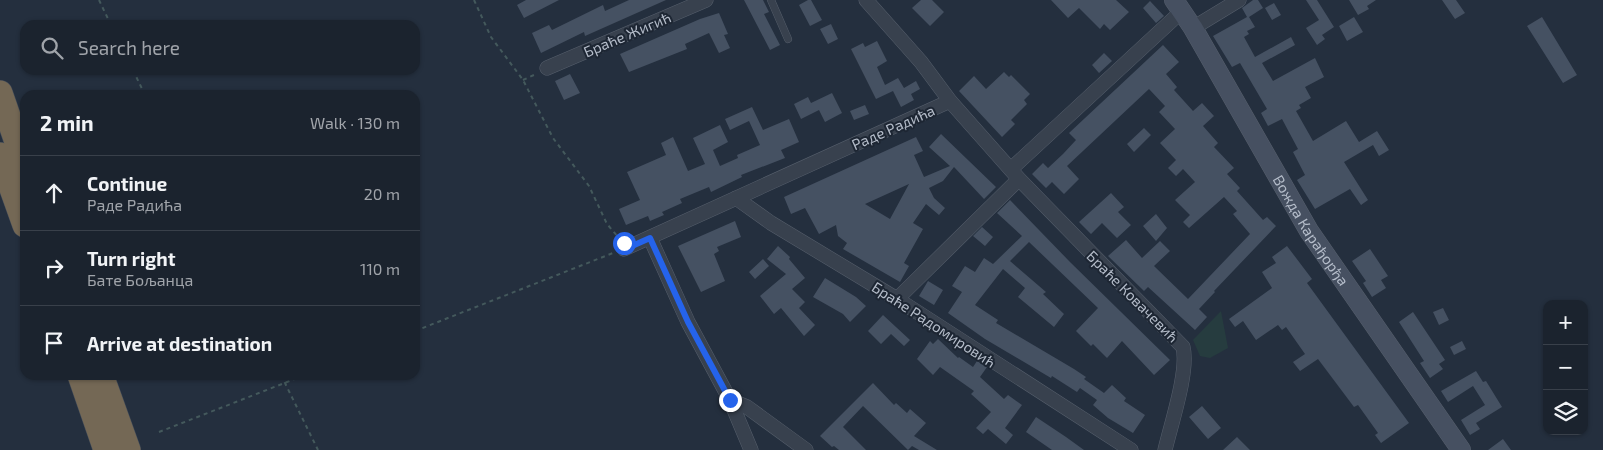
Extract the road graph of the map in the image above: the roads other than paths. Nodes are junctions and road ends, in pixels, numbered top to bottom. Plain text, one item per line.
1 (706, 0) edge
2 (771, 0) edge
3 (866, 0) edge
4 (1239, 0) edge
5 (1178, 6) edge
6 (1193, 28) junction
7 (788, 39) dead end
8 (547, 68) dead end
9 (0, 93) edge
10 (950, 101) junction
11 (20, 151) edge
12 (0, 155) edge
13 (1015, 174) junction
14 (736, 198) junction
15 (20, 211) edge
16 (650, 238) junction
17 (628, 247) road end
18 (897, 299) junction
19 (82, 380) edge
20 (103, 380) edge
21 (730, 400) junction
22 (106, 450) edge
23 (128, 450) edge
24 (751, 450) edge
25 (806, 450) edge
26 (1131, 450) edge
27 (1165, 450) edge
28 (1461, 450) edge

1 - 8 street, Браће Жигић
2 - 7 lane
3 - 10 street
4 - 6 street
5 - 6 main road, Вожда Карађорђа
5 - 13 street
6 - 28 main road, Вожда Карађорђа
9 - 11 highway
10 - 13 street, Раде Радића
10 - 14 street, Раде Радића
12 - 15 highway
13 - 18 street
13 - 27 street, Браће Ковачевић
14 - 16 street, Раде Радића
14 - 18 street, Браће Радомировић
16 - 17 street, Раде Радића
16 - 21 street
18 - 26 street, Браће Радомировић
19 - 22 highway
20 - 23 highway
21 - 24 street
21 - 25 street

